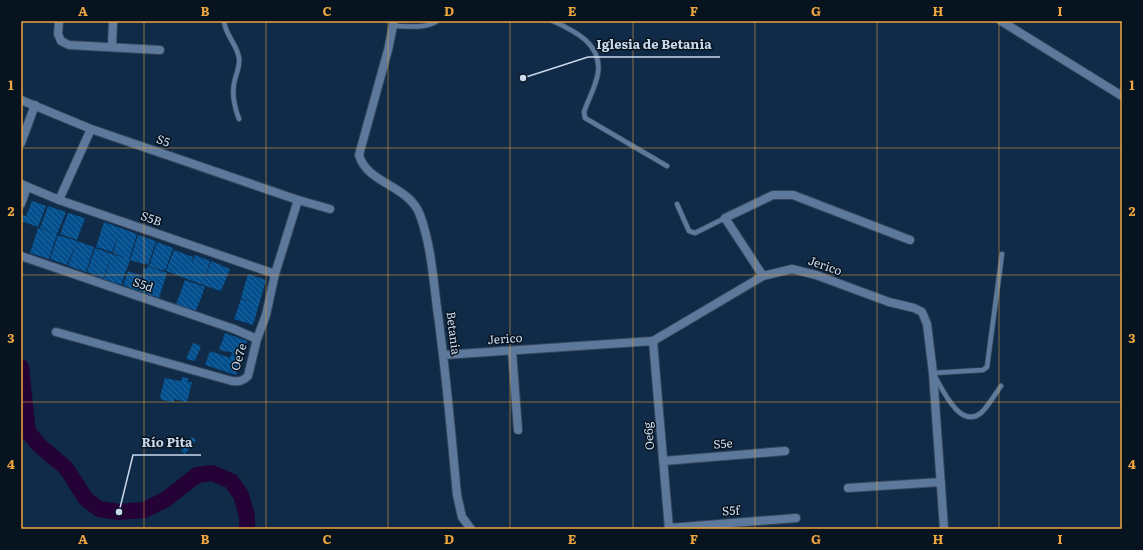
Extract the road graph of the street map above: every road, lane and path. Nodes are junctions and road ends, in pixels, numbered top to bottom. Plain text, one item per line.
1 (59, 21) edge
2 (113, 21) edge
3 (224, 21) edge
4 (437, 21) edge
5 (553, 21) edge
6 (1001, 21) edge
7 (393, 23) edge
8 (415, 24) edge
9 (112, 47) junction
10 (160, 50) dead end
11 (1122, 96) edge
12 (21, 100) edge
13 (36, 105) junction
14 (239, 119) dead end
15 (91, 128) junction
16 (21, 143) edge
17 (667, 166) dead end
18 (24, 186) edge
19 (59, 200) junction
20 (298, 200) junction
21 (21, 204) edge
22 (677, 204) dead end
23 (330, 209) dead end
24 (725, 218) junction
25 (910, 240) dead end
26 (1002, 254) dead end
27 (21, 256) edge
28 (275, 274) junction
29 (763, 276) junction
30 (56, 332) dead end
31 (257, 339) junction
32 (653, 341) junction
33 (512, 351) junction
34 (444, 355) junction
35 (933, 373) junction
36 (1001, 386) dead end
37 (518, 430) dead end
38 (785, 451) dead end
39 (663, 461) junction
40 (941, 482) junction
41 (848, 488) dead end
42 (796, 518) dead end
43 (669, 528) edge
44 (470, 529) edge
45 (944, 529) edge

1 - 9 street
2 - 9 street
3 - 14 lane
4 - 8 lane
5 - 17 lane
6 - 11 street
7 - 8 lane
7 - 34 street, Betania
9 - 10 street
12 - 13 street, S5
13 - 15 street, S5
13 - 16 street
15 - 19 street
15 - 20 street, S5
18 - 19 street, S5B
18 - 21 street
19 - 28 street, S5B
20 - 23 street, S5
20 - 28 street, Oe7e
22 - 24 lane
24 - 25 street
24 - 29 street
26 - 35 lane
27 - 31 street, S5d
28 - 31 street, Oe7e
29 - 32 street, Jerico
29 - 35 street, Jerico
30 - 31 street, Oe7e
32 - 33 street, Jerico
32 - 39 street, Oe6g
33 - 34 street, Jerico
33 - 37 street
34 - 44 street, Betania
35 - 36 lane
35 - 40 street, Jerico
38 - 39 street, S5e
39 - 43 street, Oe6g
40 - 41 street
40 - 45 street, Jerico
42 - 43 street, S5f

